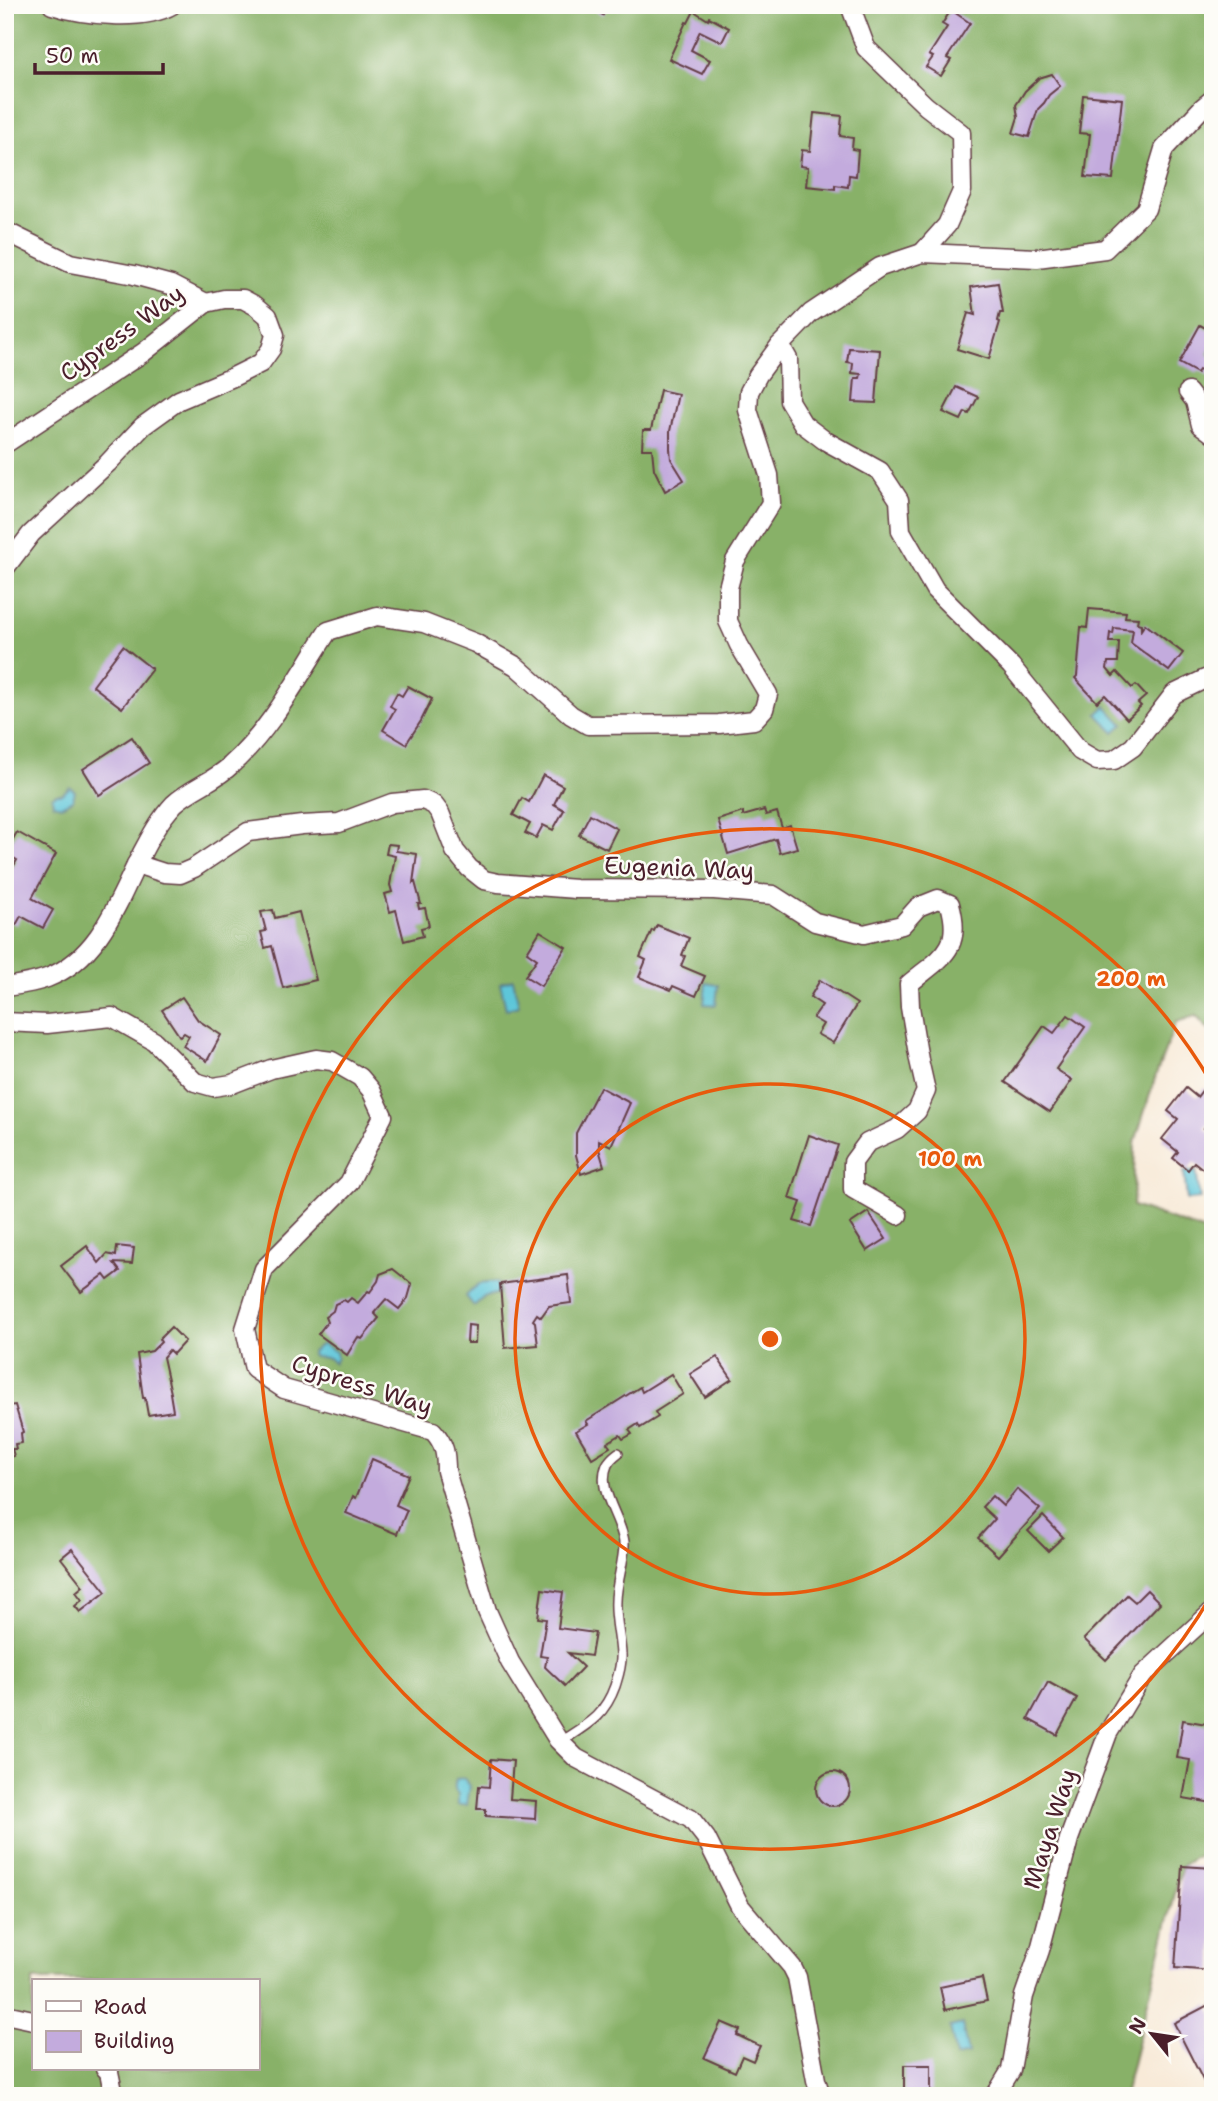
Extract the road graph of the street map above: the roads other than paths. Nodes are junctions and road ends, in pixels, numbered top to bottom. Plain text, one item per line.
1 (52, 5) edge
2 (172, 5) edge
3 (850, 5) edge
4 (1213, 99) edge
5 (5, 231) edge
6 (922, 253) junction
7 (206, 303) junction
8 (780, 345) junction
9 (1188, 392) dead end
10 (1213, 434) edge
11 (5, 443) edge
12 (5, 568) edge
13 (1213, 681) edge
14 (136, 864) junction
15 (5, 987) edge
16 (5, 1022) edge
17 (898, 1215) dead end
18 (618, 1453) dead end
19 (1213, 1611) edge
20 (560, 1742) junction
21 (5, 2014) edge
22 (32, 2020) edge
23 (107, 2070) edge
24 (114, 2096) edge
25 (821, 2096) edge
26 (995, 2096) edge

1 - 2 street
3 - 6 street
4 - 6 street
5 - 7 street
6 - 8 street
7 - 11 street, Cypress Way
7 - 12 street, Cypress Way
8 - 13 street
8 - 14 street
9 - 10 street
14 - 15 street
14 - 17 street, Eugenia Way
16 - 20 street, Cypress Way
18 - 20 lane
19 - 26 street, Maya Way
20 - 25 street, Cypress Way
21 - 22 street
23 - 24 street

